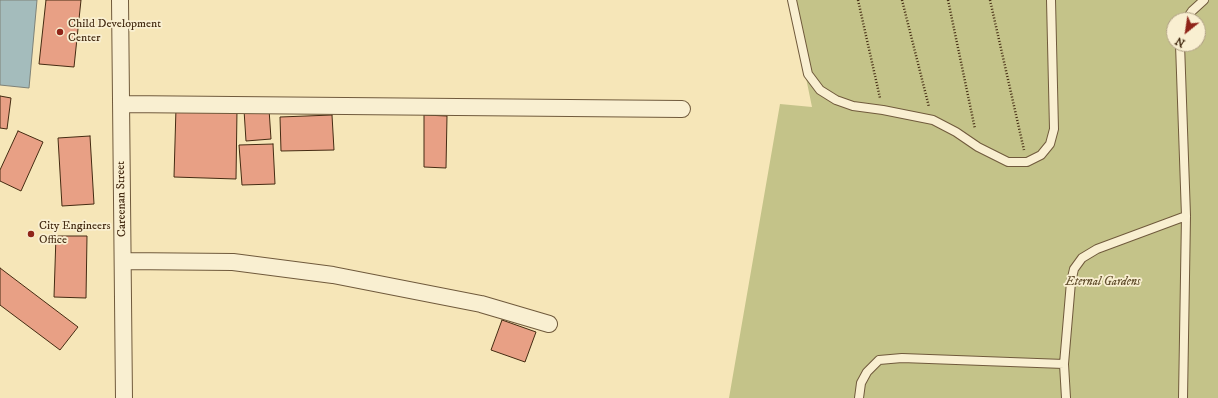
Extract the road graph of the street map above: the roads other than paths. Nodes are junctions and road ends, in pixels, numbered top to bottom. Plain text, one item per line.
1 (120, 0) edge
2 (792, 0) edge
3 (1051, 0) edge
4 (1204, 0) edge
5 (1191, 12) edge
6 (1180, 52) edge
7 (121, 104) junction
8 (682, 109) dead end
9 (1186, 216) junction
10 (123, 261) junction
11 (549, 324) dead end
12 (1064, 364) junction
13 (124, 398) edge
14 (859, 398) edge
15 (1066, 398) edge
16 (1183, 398) edge

1 - 7 street, Careenan Street
2 - 3 lane
4 - 5 lane
6 - 9 lane
7 - 8 street
7 - 10 street, Careenan Street
9 - 12 lane
9 - 16 lane
10 - 11 street
10 - 13 street, Careenan Street
12 - 14 lane
12 - 15 lane

